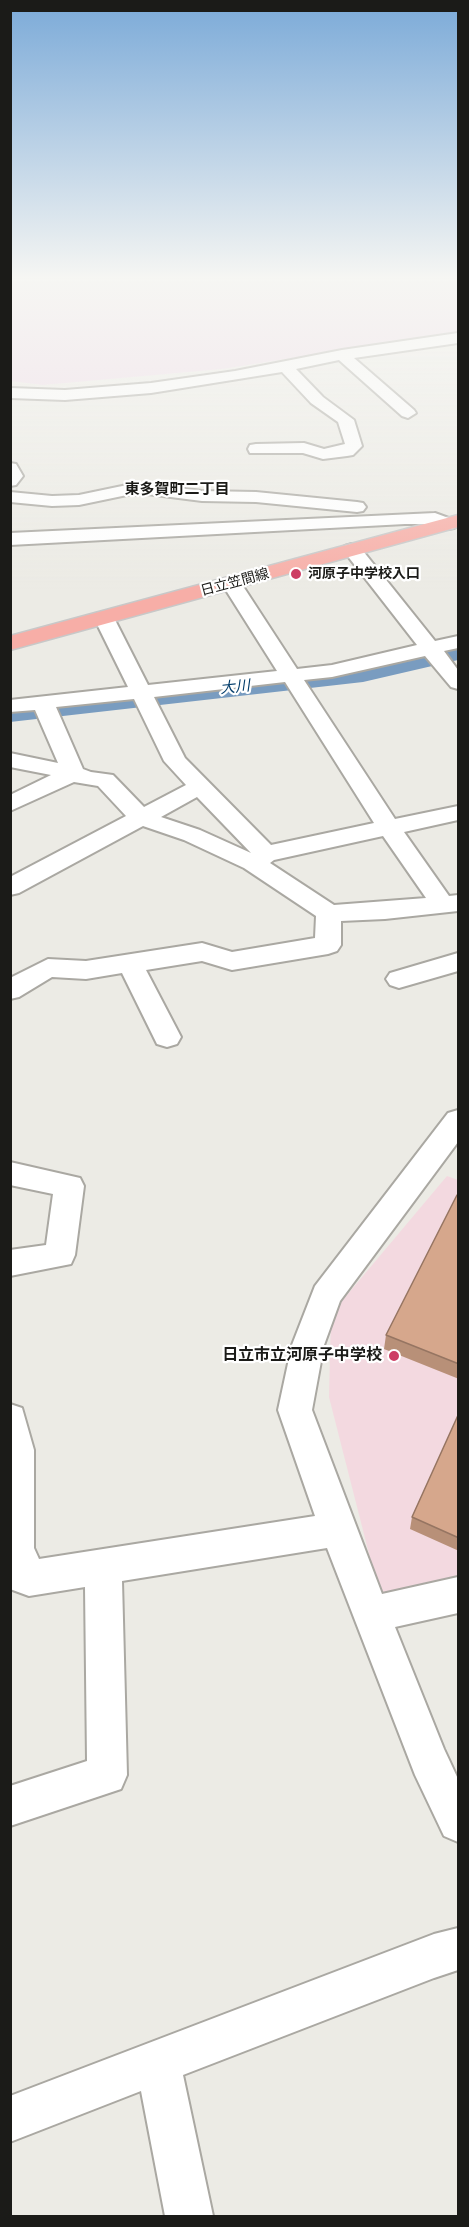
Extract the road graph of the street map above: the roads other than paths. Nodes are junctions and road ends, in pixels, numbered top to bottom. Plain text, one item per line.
1 (173, 385) edge
2 (303, 385) edge
3 (376, 385) edge
4 (10, 393) edge
5 (408, 413) dead end
6 (256, 449) dead end
7 (10, 468) edge
8 (10, 481) edge
9 (10, 497) edge
10 (447, 521) edge
11 (10, 540) edge
12 (352, 550) junction
13 (232, 584) junction
14 (104, 618) junction
15 (458, 642) edge
16 (10, 643) edge
17 (435, 654) junction
18 (295, 680) junction
19 (459, 684) edge
20 (143, 696) junction
21 (10, 706) edge
22 (45, 707) junction
23 (16, 765) edge
24 (74, 773) junction
25 (199, 787) junction
26 (10, 804) edge
27 (459, 813) edge
28 (141, 818) junction
29 (389, 828) junction
30 (260, 859) junction
31 (10, 887) edge
32 (451, 904) edge
33 (329, 913) junction
34 (459, 962) edge
35 (130, 964) junction
36 (399, 979) dead end
37 (10, 990) edge
38 (167, 1037) dead end
39 (459, 1121) edge
40 (10, 1173) edge
41 (10, 1263) edge
42 (10, 1419) edge
43 (338, 1529) junction
44 (103, 1567) junction
45 (20, 1575) edge
46 (459, 1595) edge
47 (373, 1614) junction
48 (10, 1806) edge
49 (459, 1822) edge
50 (459, 1949) edge
51 (158, 2062) junction
52 (10, 2119) edge
53 (189, 2217) edge

1 - 4 street
2 - 6 street
3 - 5 street
7 - 8 street
9 - 10 street
10 - 11 street
10 - 12 main road, 日立笠間線
12 - 13 main road, 日立笠間線
12 - 17 street
13 - 14 main road, 日立笠間線
13 - 18 street
14 - 16 main road, 日立笠間線
14 - 20 street
15 - 17 street
17 - 18 street
17 - 19 street
18 - 20 street
18 - 29 street
20 - 22 street
20 - 25 street
21 - 22 street
22 - 24 street
23 - 24 street
24 - 26 street
24 - 28 street
25 - 28 street
25 - 30 street
27 - 29 street
28 - 30 street
28 - 31 street
29 - 30 street
29 - 32 street
30 - 33 street
32 - 33 street
33 - 35 street
34 - 36 street
35 - 37 street
35 - 38 street
39 - 43 street
40 - 41 street
42 - 45 street
43 - 44 street
43 - 47 street
44 - 45 street
44 - 48 street
46 - 47 street
47 - 49 street
50 - 51 street
51 - 52 street
51 - 53 street

